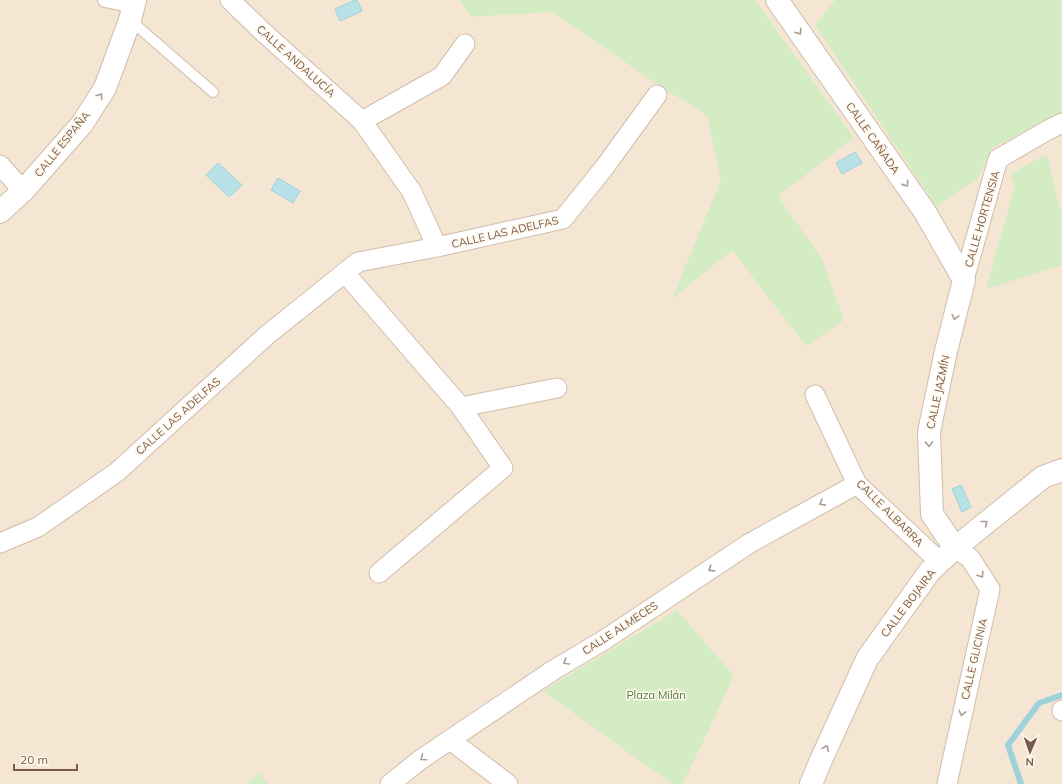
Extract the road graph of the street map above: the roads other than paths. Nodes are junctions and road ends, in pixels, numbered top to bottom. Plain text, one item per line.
1 (104, 0) edge
2 (230, 0) edge
3 (777, 0) edge
4 (133, 8) edge
5 (465, 44) dead end
6 (213, 92) dead end
7 (657, 95) dead end
8 (362, 121) junction
9 (1062, 123) edge
10 (0, 166) edge
11 (23, 192) junction
12 (0, 212) edge
13 (437, 247) junction
14 (345, 273) junction
15 (964, 280) junction
16 (557, 388) dead end
17 (815, 395) dead end
18 (461, 407) junction
19 (1062, 470) edge
20 (856, 484) junction
21 (0, 543) edge
22 (947, 555) junction
23 (379, 573) dead end
24 (450, 740) junction
25 (390, 784) edge
26 (508, 784) edge
27 (811, 784) edge
28 (947, 784) edge

1 - 4 street
2 - 8 street, CALLE ANDALUCÍA
3 -> 15 street, CALLE CAÑADA
4 - 6 lane
11 -> 4 street, CALLE ESPAÑA
5 - 8 street
7 - 13 street, CALLE LAS ADELFAS
8 - 13 street, CALLE ANDALUCÍA
9 - 15 street, CALLE HORTENSIA
10 - 11 street
11 - 12 street, CALLE ESPAÑA
13 - 14 street, CALLE LAS ADELFAS
14 - 18 street
14 - 21 street, CALLE LAS ADELFAS
15 -> 22 street, CALLE JAZMÍN
16 - 18 street
17 - 20 street, CALLE ALBARRA
18 - 23 street
22 -> 19 street, CALLE BOJAIRA
20 - 22 street, CALLE ALBARRA
20 -> 24 street, CALLE ALMECES
27 -> 22 street, CALLE BOJAIRA
22 -> 28 street, CALLE GLICINIA
24 -> 25 street, CALLE ALMECES
24 - 26 street

